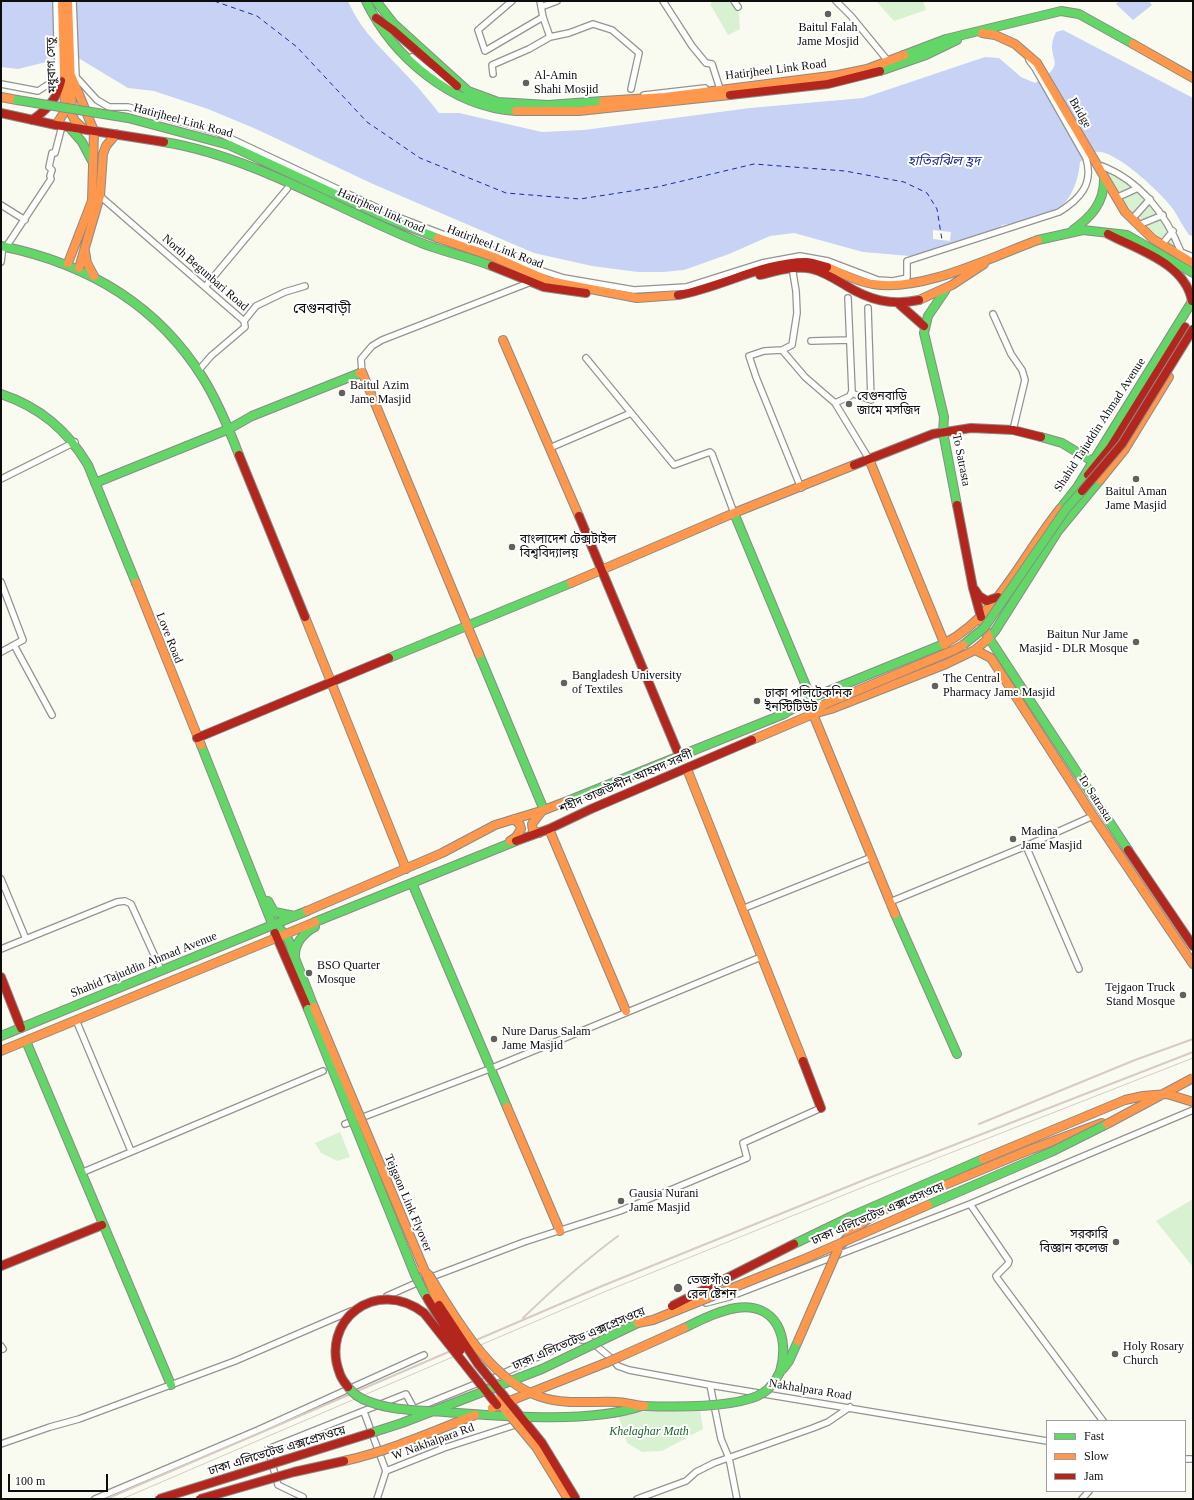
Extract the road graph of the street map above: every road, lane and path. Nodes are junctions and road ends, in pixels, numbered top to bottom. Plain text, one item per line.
1 (56, 1) edge
2 (62, 1) edge
3 (68, 1) edge
4 (73, 1) edge
5 (362, 1) edge
6 (366, 1) edge
7 (376, 1) edge
8 (512, 1) edge
9 (557, 1) edge
10 (663, 1) edge
11 (734, 1) edge
12 (836, 1) edge
13 (540, 4) edge
14 (738, 7) dead end
15 (373, 16) junction
16 (543, 17) junction
17 (976, 33) junction
18 (965, 36) junction
19 (550, 37) junction
20 (888, 61) junction
21 (68, 72) junction
22 (493, 74) dead end
23 (1193, 78) edge
24 (1, 84) edge
25 (632, 89) dead end
26 (720, 89) junction
27 (468, 91) junction
28 (1, 97) edge
29 (1, 114) edge
30 (90, 118) junction
31 (32, 120) junction
32 (62, 126) junction
33 (84, 129) junction
34 (94, 131) junction
35 (105, 133) junction
36 (116, 134) junction
37 (94, 166) junction
38 (1104, 180) junction
39 (1138, 188) junction
40 (287, 190) dead end
41 (100, 196) junction
42 (1118, 197) junction
43 (1150, 199) junction
44 (1, 205) edge
45 (1163, 214) junction
46 (1134, 218) junction
47 (25, 220) junction
48 (1141, 224) junction
49 (1072, 231) junction
50 (1104, 231) junction
51 (1173, 231) junction
52 (1164, 242) junction
53 (3, 246) edge
54 (84, 247) junction
55 (1181, 252) junction
56 (1193, 257) edge
57 (991, 259) junction
58 (1, 262) edge
59 (68, 263) junction
60 (1193, 263) edge
61 (79, 268) junction
62 (777, 269) junction
63 (793, 273) dead end
64 (1193, 273) edge
65 (94, 276) junction
66 (531, 282) junction
67 (305, 286) dead end
68 (206, 287) junction
69 (946, 290) junction
70 (701, 295) joint
71 (848, 298) dead end
72 (1193, 301) edge
73 (899, 304) junction
74 (868, 308) dead end
75 (1193, 313) edge
76 (993, 314) dead end
77 (244, 321) junction
78 (924, 326) junction
79 (1193, 329) edge
80 (1193, 336) edge
81 (503, 340) dead end
82 (850, 340) junction
83 (811, 341) dead end
84 (782, 350) junction
85 (586, 358) dead end
86 (199, 370) junction
87 (362, 372) junction
88 (851, 393) junction
89 (1, 394) edge
90 (835, 403) junction
91 (631, 413) junction
92 (944, 415) junction
93 (229, 429) junction
94 (962, 429) junction
95 (1013, 430) junction
96 (943, 432) junction
97 (75, 442) junction
98 (552, 447) junction
99 (869, 459) junction
100 (1092, 461) junction
101 (1, 479) edge
102 (95, 483) junction
103 (1077, 486) junction
104 (801, 488) junction
105 (734, 513) junction
106 (600, 571) junction
107 (1, 582) edge
108 (974, 588) junction
109 (1001, 595) junction
110 (990, 609) junction
111 (981, 617) junction
112 (1002, 620) junction
113 (467, 626) junction
114 (968, 629) junction
115 (939, 630) junction
116 (989, 638) junction
117 (953, 640) junction
118 (14, 645) junction
119 (945, 645) junction
120 (974, 650) junction
121 (1, 652) edge
122 (330, 683) junction
123 (811, 698) junction
124 (813, 714) junction
125 (52, 715) dead end
126 (198, 738) junction
127 (679, 755) junction
128 (687, 769) junction
129 (544, 810) junction
130 (1101, 810) junction
131 (1092, 816) junction
132 (514, 819) junction
133 (549, 829) junction
134 (539, 833) junction
135 (506, 844) junction
136 (1026, 846) junction
137 (245, 856) junction
138 (872, 857) junction
139 (406, 869) junction
140 (1, 879) edge
141 (412, 883) junction
142 (890, 902) junction
143 (742, 909) junction
144 (345, 910) junction
145 (296, 916) junction
146 (273, 926) junction
147 (281, 936) junction
148 (26, 939) junction
149 (264, 943) junction
150 (1191, 943) edge
151 (1180, 946) junction
152 (1, 949) edge
153 (761, 957) junction
154 (291, 959) junction
155 (179, 963) junction
156 (1193, 964) edge
157 (1079, 969) dead end
158 (161, 970) junction
159 (184, 975) junction
160 (1, 976) edge
161 (311, 1008) junction
162 (626, 1011) junction
163 (76, 1020) junction
164 (21, 1028) junction
165 (1, 1036) edge
166 (26, 1041) junction
167 (1, 1051) edge
168 (957, 1054) dead end
169 (492, 1068) junction
170 (323, 1071) dead end
171 (1193, 1078) edge
172 (1193, 1102) edge
173 (821, 1108) joint
174 (1193, 1110) edge
175 (1119, 1118) junction
176 (345, 1124) dead end
177 (131, 1151) junction
178 (81, 1173) junction
179 (970, 1204) junction
180 (102, 1225) junction
181 (560, 1231) junction
182 (1, 1266) edge
183 (422, 1269) junction
184 (636, 1324) junction
185 (580, 1340) junction
186 (424, 1355) dead end
187 (780, 1372) junction
188 (487, 1381) junction
189 (171, 1385) junction
190 (710, 1385) junction
191 (642, 1406) junction
192 (850, 1408) junction
193 (364, 1412) junction
194 (1102, 1420) edge
195 (515, 1423) junction
196 (1046, 1441) edge
197 (1, 1444) edge
198 (729, 1458) junction
199 (386, 1471) junction
200 (650, 1497) edge
201 (95, 1499) edge
202 (159, 1499) edge
203 (200, 1499) edge
204 (302, 1499) edge
205 (377, 1499) edge
206 (568, 1499) edge
207 (571, 1499) edge
208 (576, 1499) edge
209 (637, 1499) edge
210 (737, 1499) edge

1 - 24 street
2 - 21 main road, মধুবাগ সেতু
3 - 21 main road, মধুবাগ সেতু
4 - 5 street
6 - 15 main road
7 - 27 main road, Hatirjheel Link Road
8 - 16 street
9 - 13 street
10 - 26 street
11 - 14 street
12 - 20 street
13 - 16 street
15 - 18 main road
15 - 27 main road
16 - 19 street
17 - 18 main road, Hatirjheel Link Road
17 - 23 main road, Hatirjheel Link Road
17 - 38 main road, Bridge
18 - 20 main road, Hatirjheel Link Road
19 - 22 street
19 - 25 street
20 - 26 main road, Hatirjheel Link Road
21 - 30 main road
21 - 31 main road
21 - 32 main road, মধুবাগ সেতু
21 - 33 main road
26 - 27 main road, Hatirjheel Link Road
28 - 62 main road, Hatirjheel Link Road, bridge
29 - 31 main road
30 - 34 main road
30 - 35 main road
31 - 32 main road
32 - 33 main road
32 - 37 main road
32 - 47 street
33 - 34 main road
34 - 35 main road
34 - 37 main road
35 - 36 main road
36 - 41 main road
36 - 66 main road, Hatirjheel link road
37 - 59 main road
38 - 49 main road, Hatirjheel Link Road
38 - 60 main road
39 - 42 street
39 - 42 street
39 - 43 street
40 - 68 street
41 - 54 main road
41 - 68 street, North Begunbari Road
42 - 46 street
43 - 45 street
43 - 46 street
44 - 47 street
45 - 48 street
45 - 51 street
46 - 48 street
47 - 53 street
48 - 52 street
49 - 50 main road, Hatirjheel Link Road
49 - 57 main road, Hatirjheel Link Road
50 - 64 main road, Hatirjheel Link Road
50 - 72 main road
51 - 52 street
51 - 55 street
52 - 55 street
53 - 58 street
53 - 59 main road
54 - 61 main road
54 - 65 main road
55 - 56 street
57 - 62 main road, Hatirjheel Link Road
57 - 69 main road, Hatirjheel Link Road
59 - 61 main road
61 - 65 main road
62 - 70 main road, Hatirjheel Link Road
62 - 73 main road, Hatirjheel Link Road
63 - 84 street
65 - 86 main road
66 - 70 main road, Hatirjheel link road
66 - 87 street
67 - 77 street
68 - 77 street, North Begunbari Road
69 - 73 main road, Hatirjheel Link Road
69 - 78 main road
71 - 82 street
72 - 100 main road, Shahid Tajuddin Ahmad Avenue
73 - 78 main road
74 - 88 street
75 - 103 main road
76 - 95 street
77 - 86 street, North Begunbari Road
78 - 92 main road, To Satrasta
79 - 124 main road, bridge
80 - 112 main road, Shahid Tajuddin Ahmad Avenue
81 - 98 main road
82 - 83 street
82 - 88 street
84 - 90 street
84 - 104 street
85 - 91 street
86 - 93 main road
87 - 93 main road
87 - 113 main road
88 - 90 street
89 - 97 main road, Love Road
90 - 99 street
91 - 98 street
91 - 105 street
92 - 94 main road
92 - 96 main road, To Satrasta
93 - 102 main road
93 - 122 main road
94 - 95 main road
94 - 96 main road
95 - 100 main road
96 - 99 main road
96 - 108 main road, To Satrasta
97 - 101 street
97 - 102 main road, Love Road
98 - 106 main road
99 - 104 main road
99 - 115 main road
100 - 103 main road, Shahid Tajuddin Ahmad Avenue
102 - 126 main road, Love Road
103 - 109 main road, Shahid Tajuddin Ahmad Avenue
104 - 105 main road
105 - 106 main road
105 - 123 main road
106 - 113 main road
106 - 127 main road
107 - 118 street
108 - 109 main road
108 - 111 main road, To Satrasta
109 - 110 main road, Shahid Tajuddin Ahmad Avenue
110 - 111 main road, Shahid Tajuddin Ahmad Avenue
110 - 112 main road
111 - 114 main road, Shahid Tajuddin Ahmad Avenue
111 - 116 main road, To Satrasta
112 - 116 main road, Shahid Tajuddin Ahmad Avenue
113 - 122 main road
113 - 129 main road
114 - 116 main road
114 - 117 main road, শহীদ তাজউদ্দীন আহমদ সরণী
115 - 117 main road, To Satrasta
115 - 119 main road
116 - 120 main road, Shahid Tajuddin Ahmad Avenue
116 - 130 main road
117 - 119 main road, শহীদ তাজউদ্দীন আহমদ সরণী
117 - 120 main road, To Satrasta
118 - 121 street
118 - 125 street
119 - 123 main road, শহীদ তাজউদ্দীন আহমদ সরণী
120 - 124 main road, শহীদ তাজউদ্দীন আহমদ সরণী
120 - 131 main road, To Satrasta
122 - 126 main road
122 - 139 main road
123 - 127 main road, শহীদ তাজউদ্দীন আহমদ সরণী
124 - 128 main road, শহীদ তাজউদ্দীন আহমদ সরণী
124 - 138 main road
126 - 137 main road, Love Road
127 - 129 main road, শহীদ তাজউদ্দীন আহমদ সরণী
128 - 133 main road, শহীদ তাজউদ্দীন আহমদ সরণী
128 - 143 main road
129 - 132 main road, শহীদ তাজউদ্দীন আহমদ সরণী
129 - 134 main road
130 - 131 main road
130 - 150 main road
131 - 136 street
131 - 151 main road, To Satrasta
132 - 135 main road
132 - 139 main road, শহীদ তাজউদ্দীন আহমদ সরণী
133 - 134 main road, শহীদ তাজউদ্দীন আহমদ সরণী
133 - 162 main road
134 - 135 main road, শহীদ তাজউদ্দীন আহমদ সরণী
135 - 141 main road, শহীদ তাজউদ্দীন আহমদ সরণী
136 - 142 street
136 - 157 street
137 - 145 main road
137 - 146 main road, Love Road
138 - 142 main road
138 - 143 street
139 - 145 main road, শহীদ তাজউদ্দীন আহমদ সরণী
140 - 148 street
141 - 144 main road, শহীদ তাজউদ্দীন আহমদ সরণী
141 - 169 main road
142 - 168 main road
143 - 153 main road
144 - 147 main road, শহীদ তাজউদ্দীন আহমদ সরণী
144 - 154 main road
145 - 146 main road, Shahid Tajuddin Ahmad Avenue
146 - 147 main road
146 - 155 main road, Shahid Tajuddin Ahmad Avenue
147 - 149 main road, শহীদ তাজউদ্দীন আহমদ সরণী
147 - 154 main road, Tejgaon Link Flyover
148 - 152 street
148 - 158 street
149 - 154 main road
149 - 159 main road, শহীদ তাজউদ্দীন আহমদ সরণী
150 - 151 main road
151 - 156 main road, To Satrasta
153 - 162 street
153 - 173 main road
154 - 161 main road, Tejgaon Link Flyover
155 - 158 main road, Shahid Tajuddin Ahmad Avenue
155 - 159 main road
158 - 164 main road, Shahid Tajuddin Ahmad Avenue
159 - 163 main road, শহীদ তাজউদ্দীন আহমদ সরণী
160 - 164 main road
161 - 183 main road, Tejgaon Link Flyover, bridge
161 - 195 main road, Tejgaon Link Flyover, bridge
162 - 169 street
163 - 166 main road, শহীদ তাজউদ্দীন আহমদ সরণী
163 - 177 street
164 - 165 main road, Shahid Tajuddin Ahmad Avenue
166 - 167 main road, শহীদ তাজউদ্দীন আহমদ সরণী
166 - 178 main road
169 - 176 street
169 - 181 main road
170 - 177 street
171 - 175 main road, ঢাকা এলিভেটেড এক্সপ্রেসওয়ে, bridge
172 - 184 main road, bridge
173 - 181 street
174 - 179 street
175 - 184 main road, ঢাকা এলিভেটেড এক্সপ্রেসওয়ে, bridge
175 - 187 main road, bridge
177 - 178 street
178 - 180 main road
179 - 185 street
179 - 194 street
180 - 182 main road
180 - 189 main road
181 - 189 street
183 - 191 main road, bridge
183 - 208 main road, Tejgaon Link Flyover, bridge
184 - 202 main road, ঢাকা এলিভেটেড এক্সপ্রেসওয়ে, bridge
185 - 188 street
185 - 190 street, Nakhalpara Road
186 - 201 street
187 - 191 main road, bridge
187 - 203 main road, ঢাকা এলিভেটেড এক্সপ্রেসওয়ে, bridge
188 - 193 street
188 - 207 street
189 - 197 street
190 - 192 street, Nakhalpara Road
190 - 198 street
191 - 195 main road, bridge
192 - 196 street, Nakhalpara Road
192 - 198 street
193 - 199 street
193 - 204 street
195 - 199 street, W Nakhalpara Rd
195 - 206 main road, Tejgaon Link Flyover, bridge
198 - 200 street
198 - 210 street
199 - 205 street, W Nakhalpara Rd
200 - 209 street

